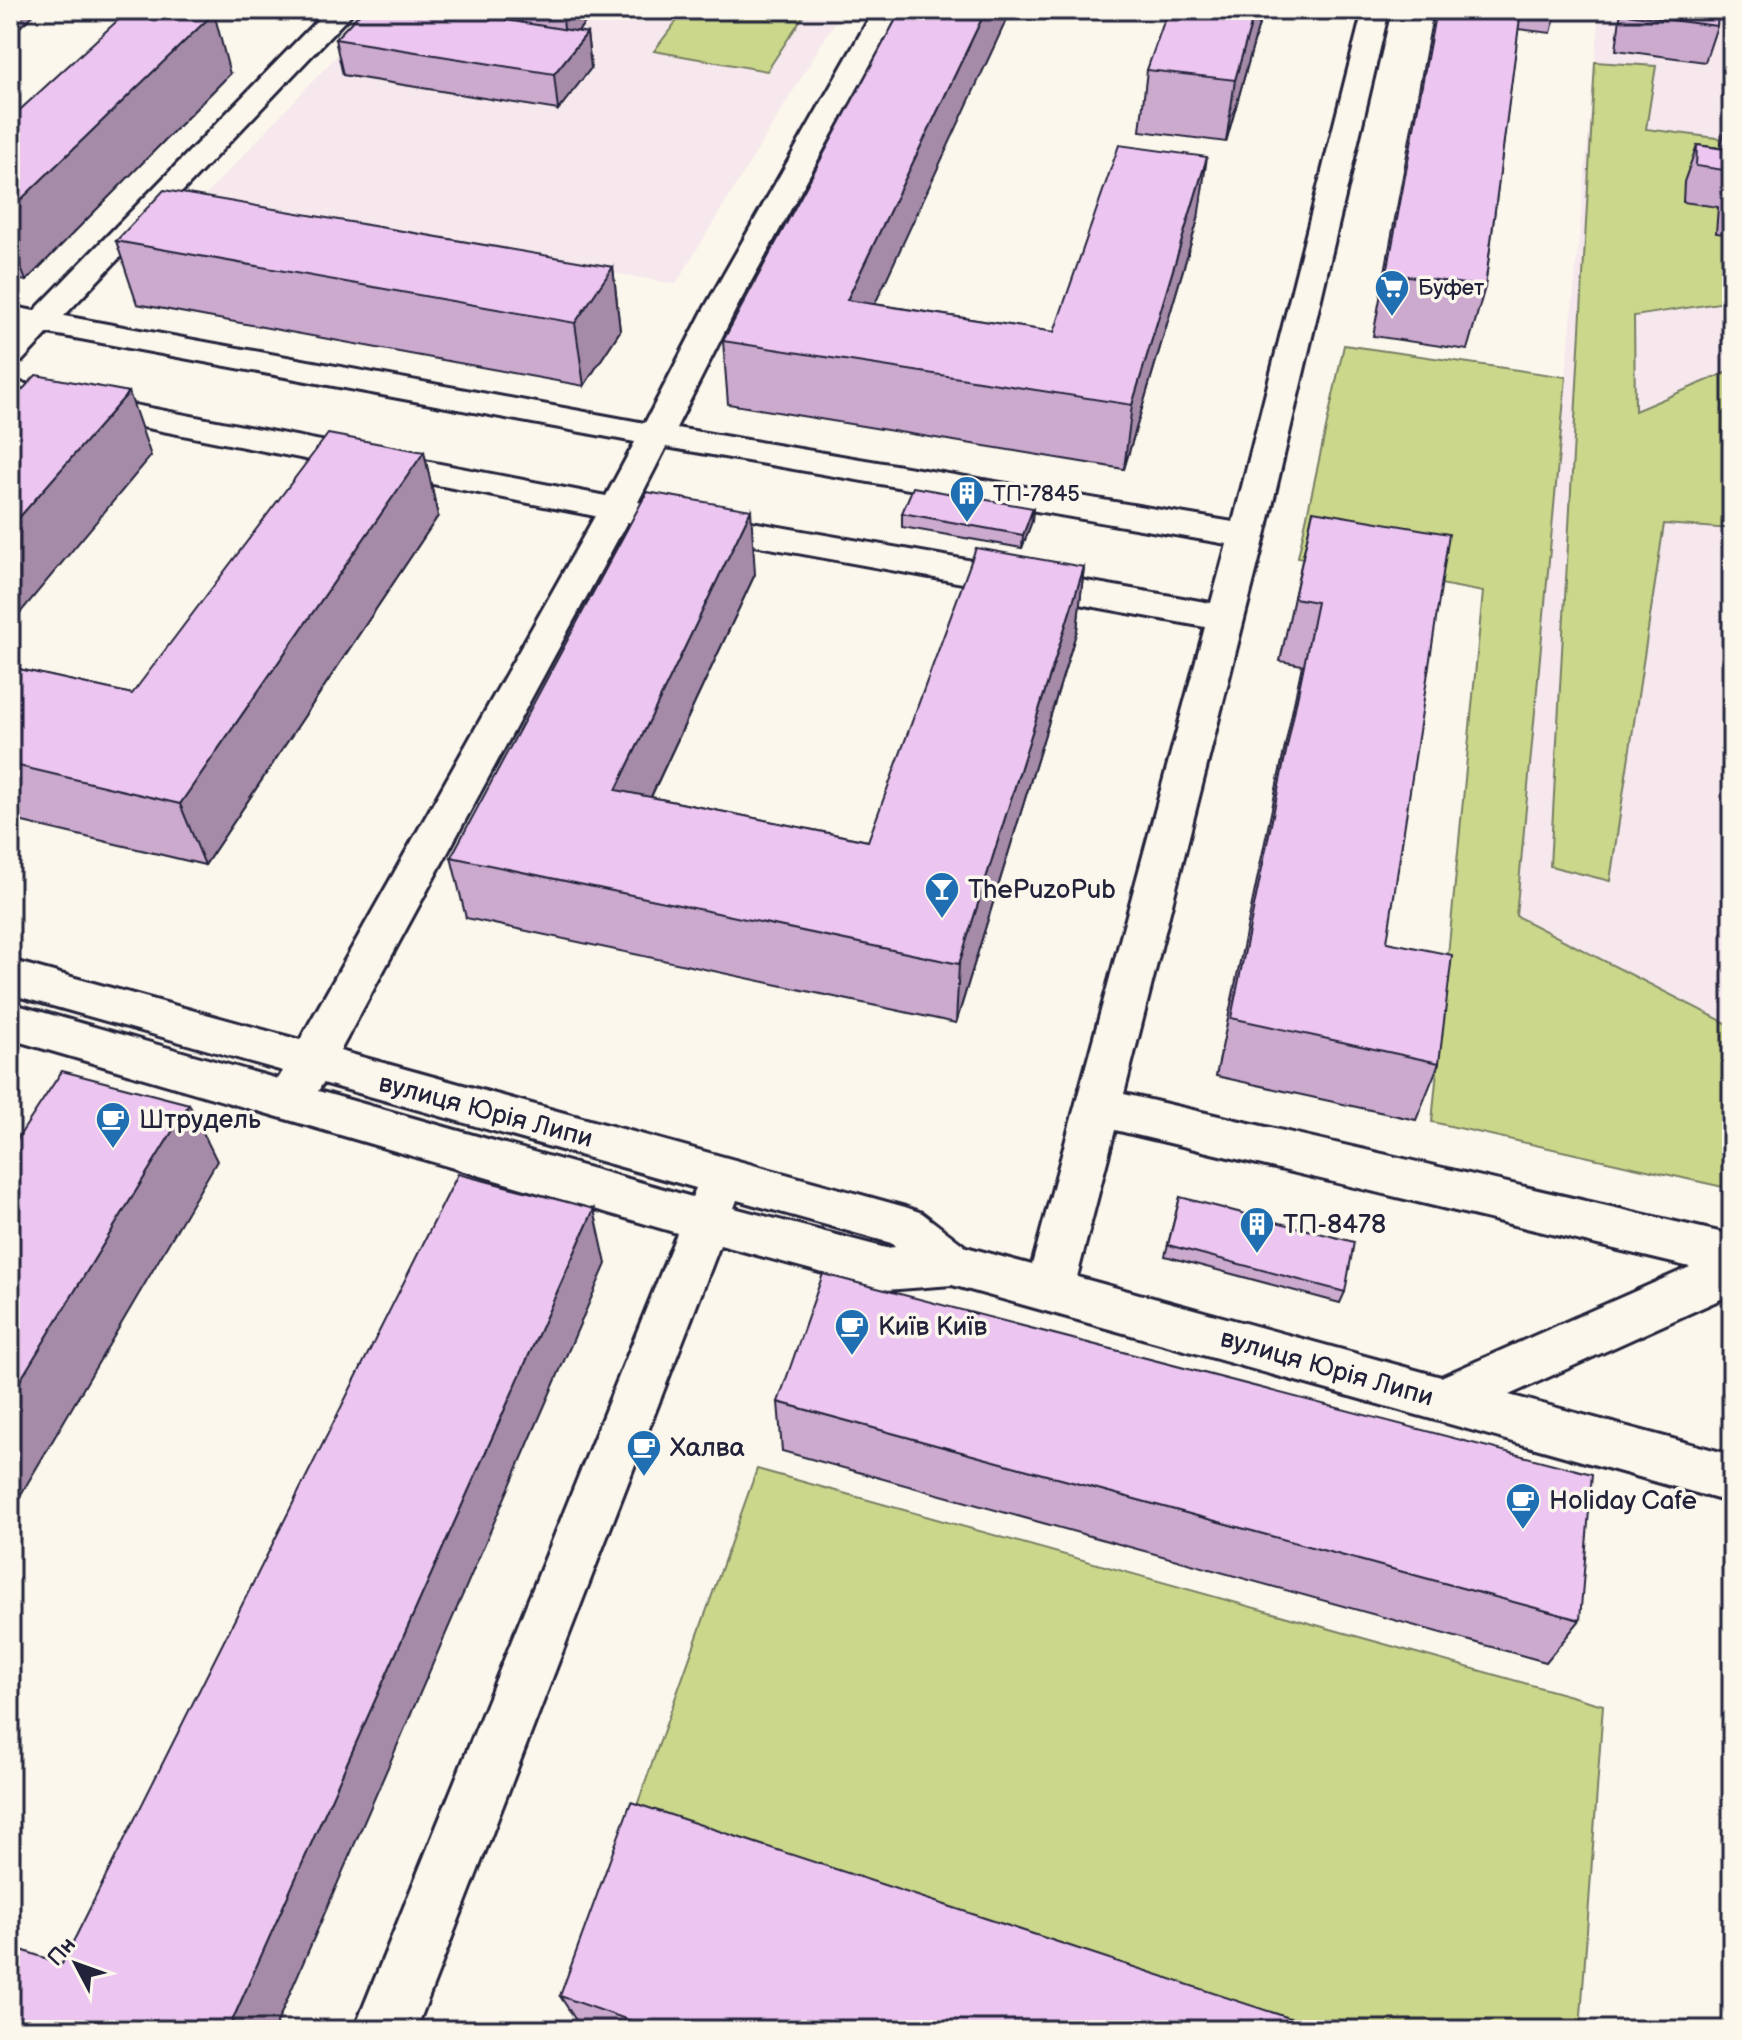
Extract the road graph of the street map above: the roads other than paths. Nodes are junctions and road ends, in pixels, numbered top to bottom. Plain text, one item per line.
1 (342, 10) edge
2 (887, 10) edge
3 (1376, 10) edge
4 (26, 319) edge
5 (10, 354) edge
6 (10, 391) edge
7 (656, 435) junction
8 (617, 509) junction
9 (1247, 536) junction
10 (1226, 618) junction
11 (11, 991) edge
12 (311, 1062) junction
13 (289, 1102) junction
14 (1099, 1107) junction
15 (714, 1199) junction
16 (1732, 1256) edge
17 (1732, 1271) edge
18 (1050, 1290) junction
19 (1443, 1401) junction
20 (1732, 1479) edge
21 (385, 2030) edge

1 - 4 street
2 - 7 street
3 - 9 street
4 - 5 street
4 - 7 street
6 - 8 street
7 - 8 street
7 - 9 street
8 - 10 street
8 - 12 street
9 - 10 street
10 - 14 street
11 - 12 street, вулиця Юрія Липи
11 - 13 street, вулиця Юрія Липи
12 - 13 street
12 - 15 street, вулиця Юрія Липи
13 - 15 street, вулиця Юрія Липи
14 - 16 street
14 - 18 street
15 - 18 street, вулиця Юрія Липи
15 - 21 street
17 - 19 street, вулиця Юрія Липи
18 - 19 street, вулиця Юрія Липи
19 - 20 street

